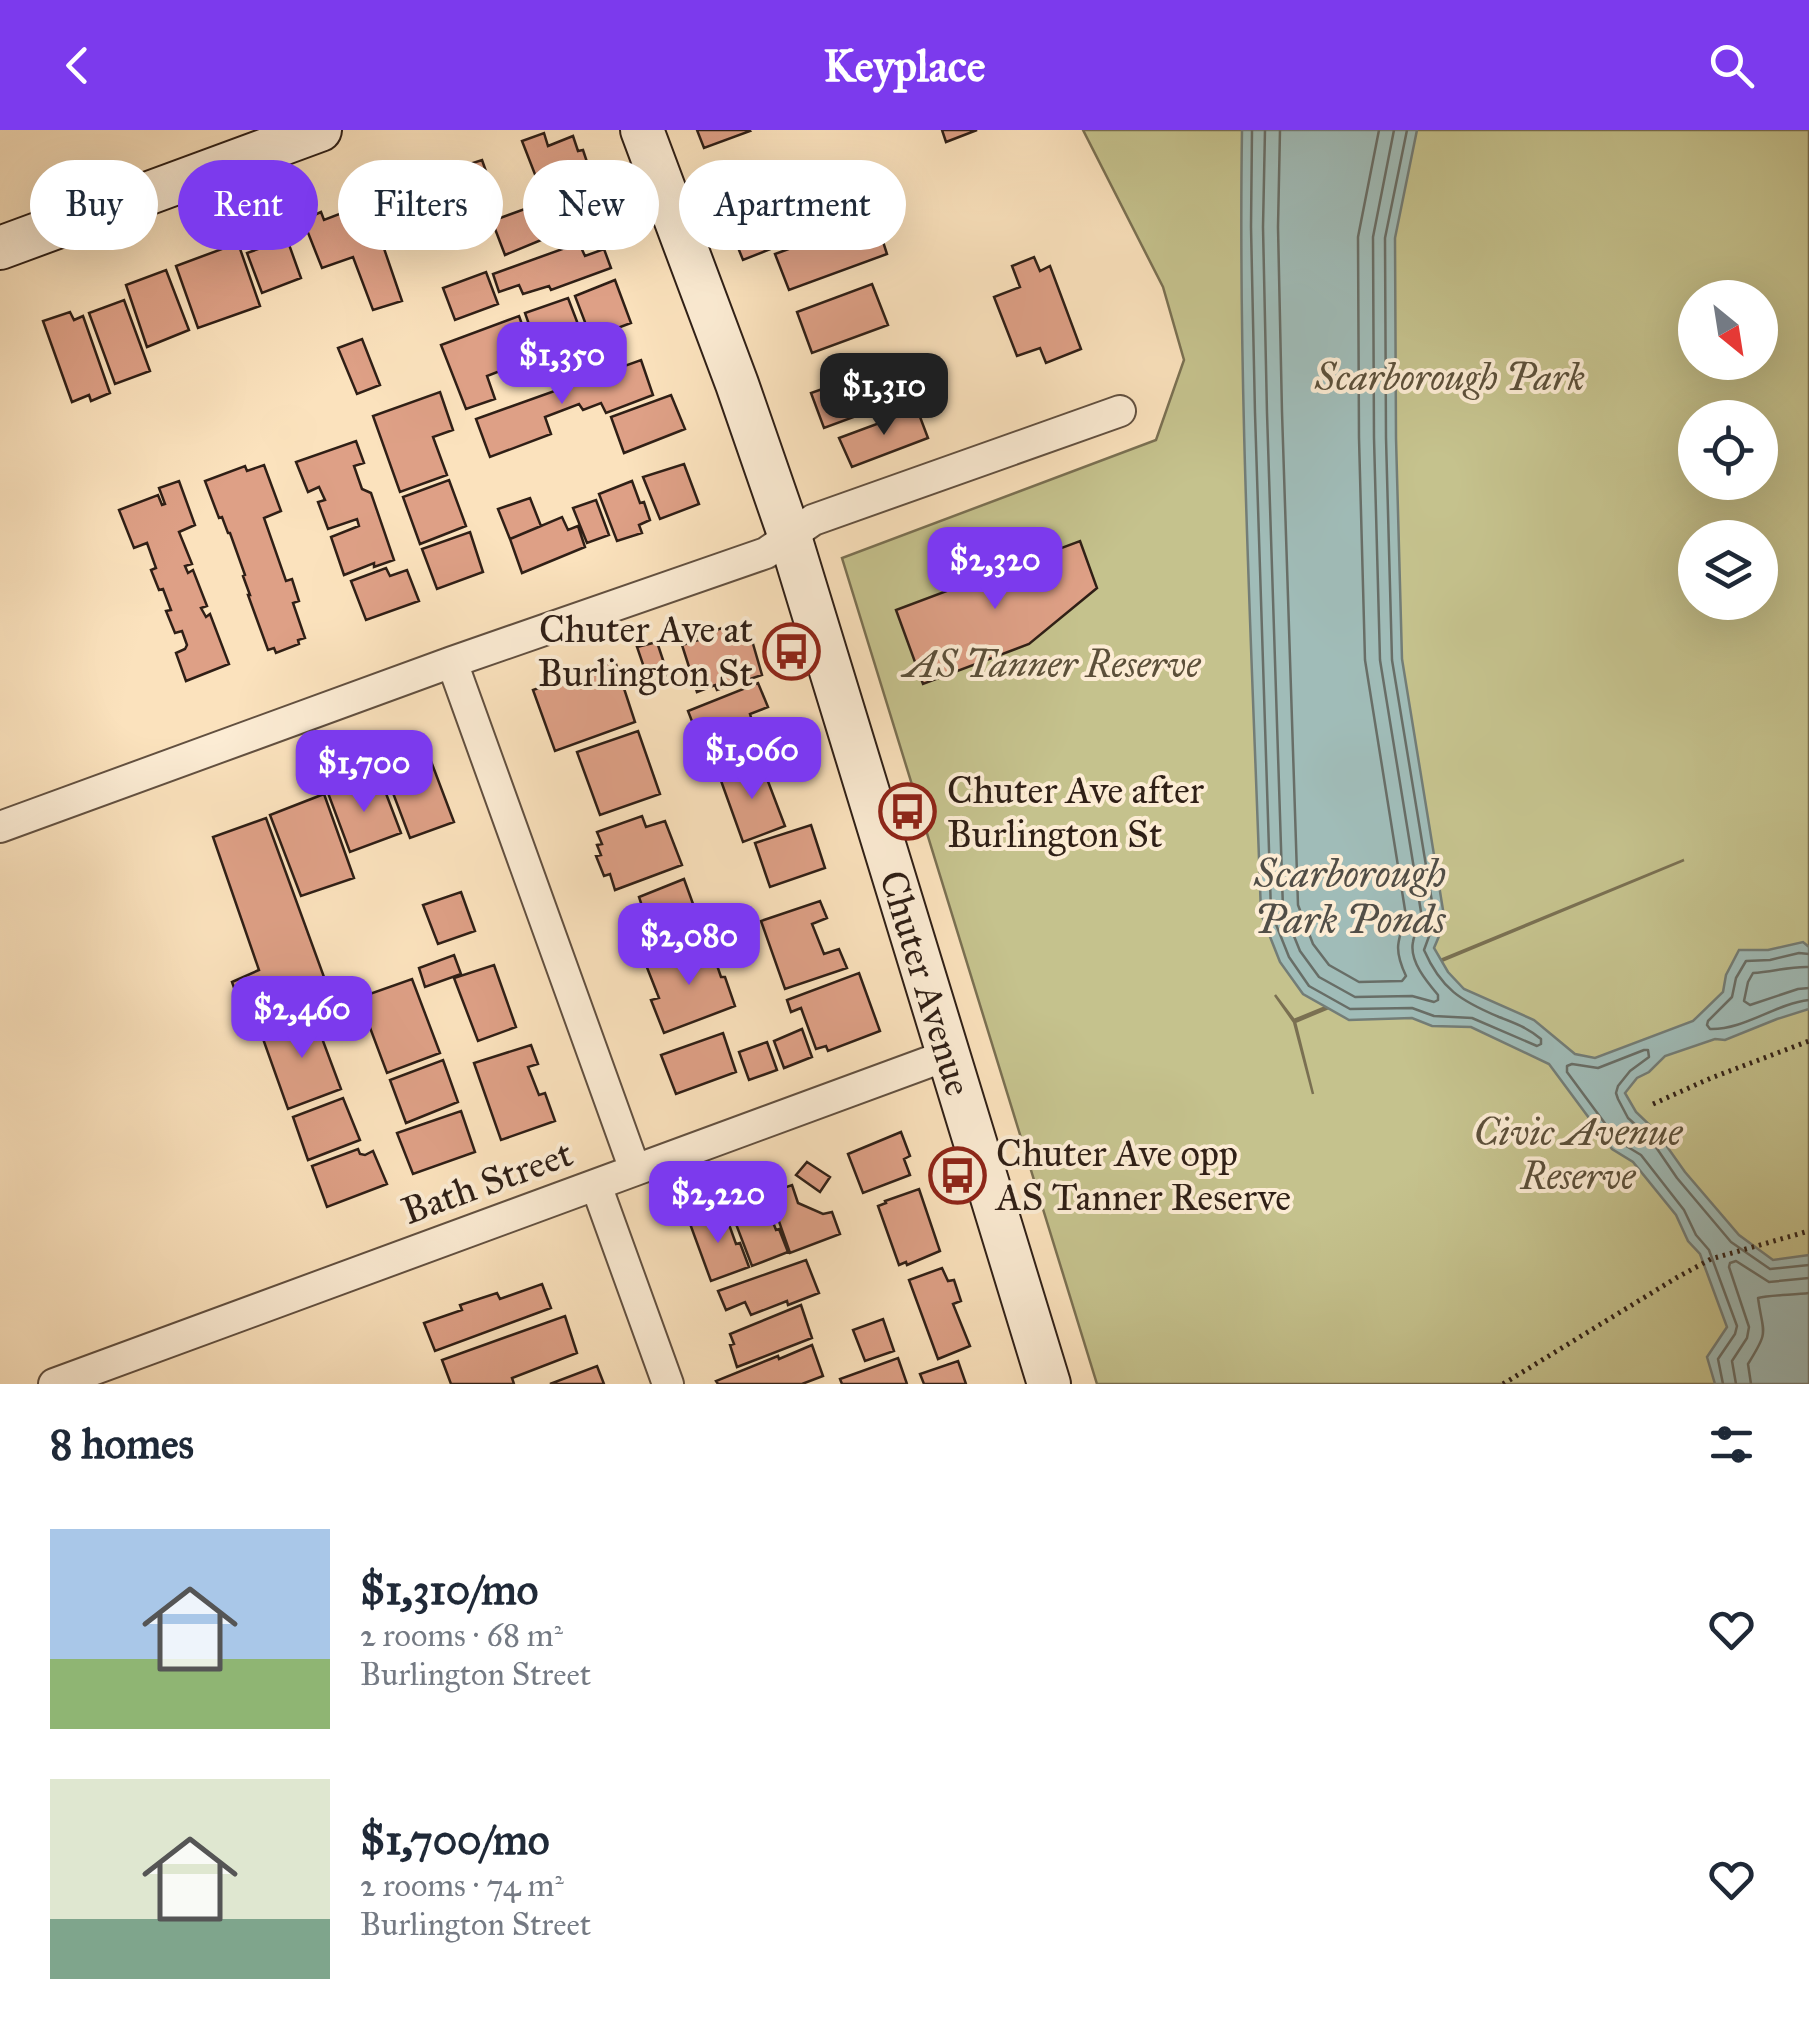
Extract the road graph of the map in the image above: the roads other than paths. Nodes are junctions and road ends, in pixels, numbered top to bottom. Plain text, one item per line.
1 (320, 130) edge
2 (642, 130) edge
3 (0, 248) edge
4 (1120, 411) dead end
5 (790, 537) junction
6 (452, 662) junction
7 (0, 827) edge
8 (948, 1055) junction
9 (635, 1170) junction
10 (596, 1185) junction
11 (54, 1384) edge
12 (668, 1384) edge
13 (1049, 1384) edge

1 - 3 main road
2 - 5 main road, Chuter Avenue
4 - 5 street
5 - 6 street
5 - 8 main road, Chuter Avenue
6 - 7 street
6 - 9 street
8 - 9 street, Bath Street
8 - 13 main road, Chuter Avenue
9 - 10 street, Bath Street
10 - 11 street, Bath Street
10 - 12 street

